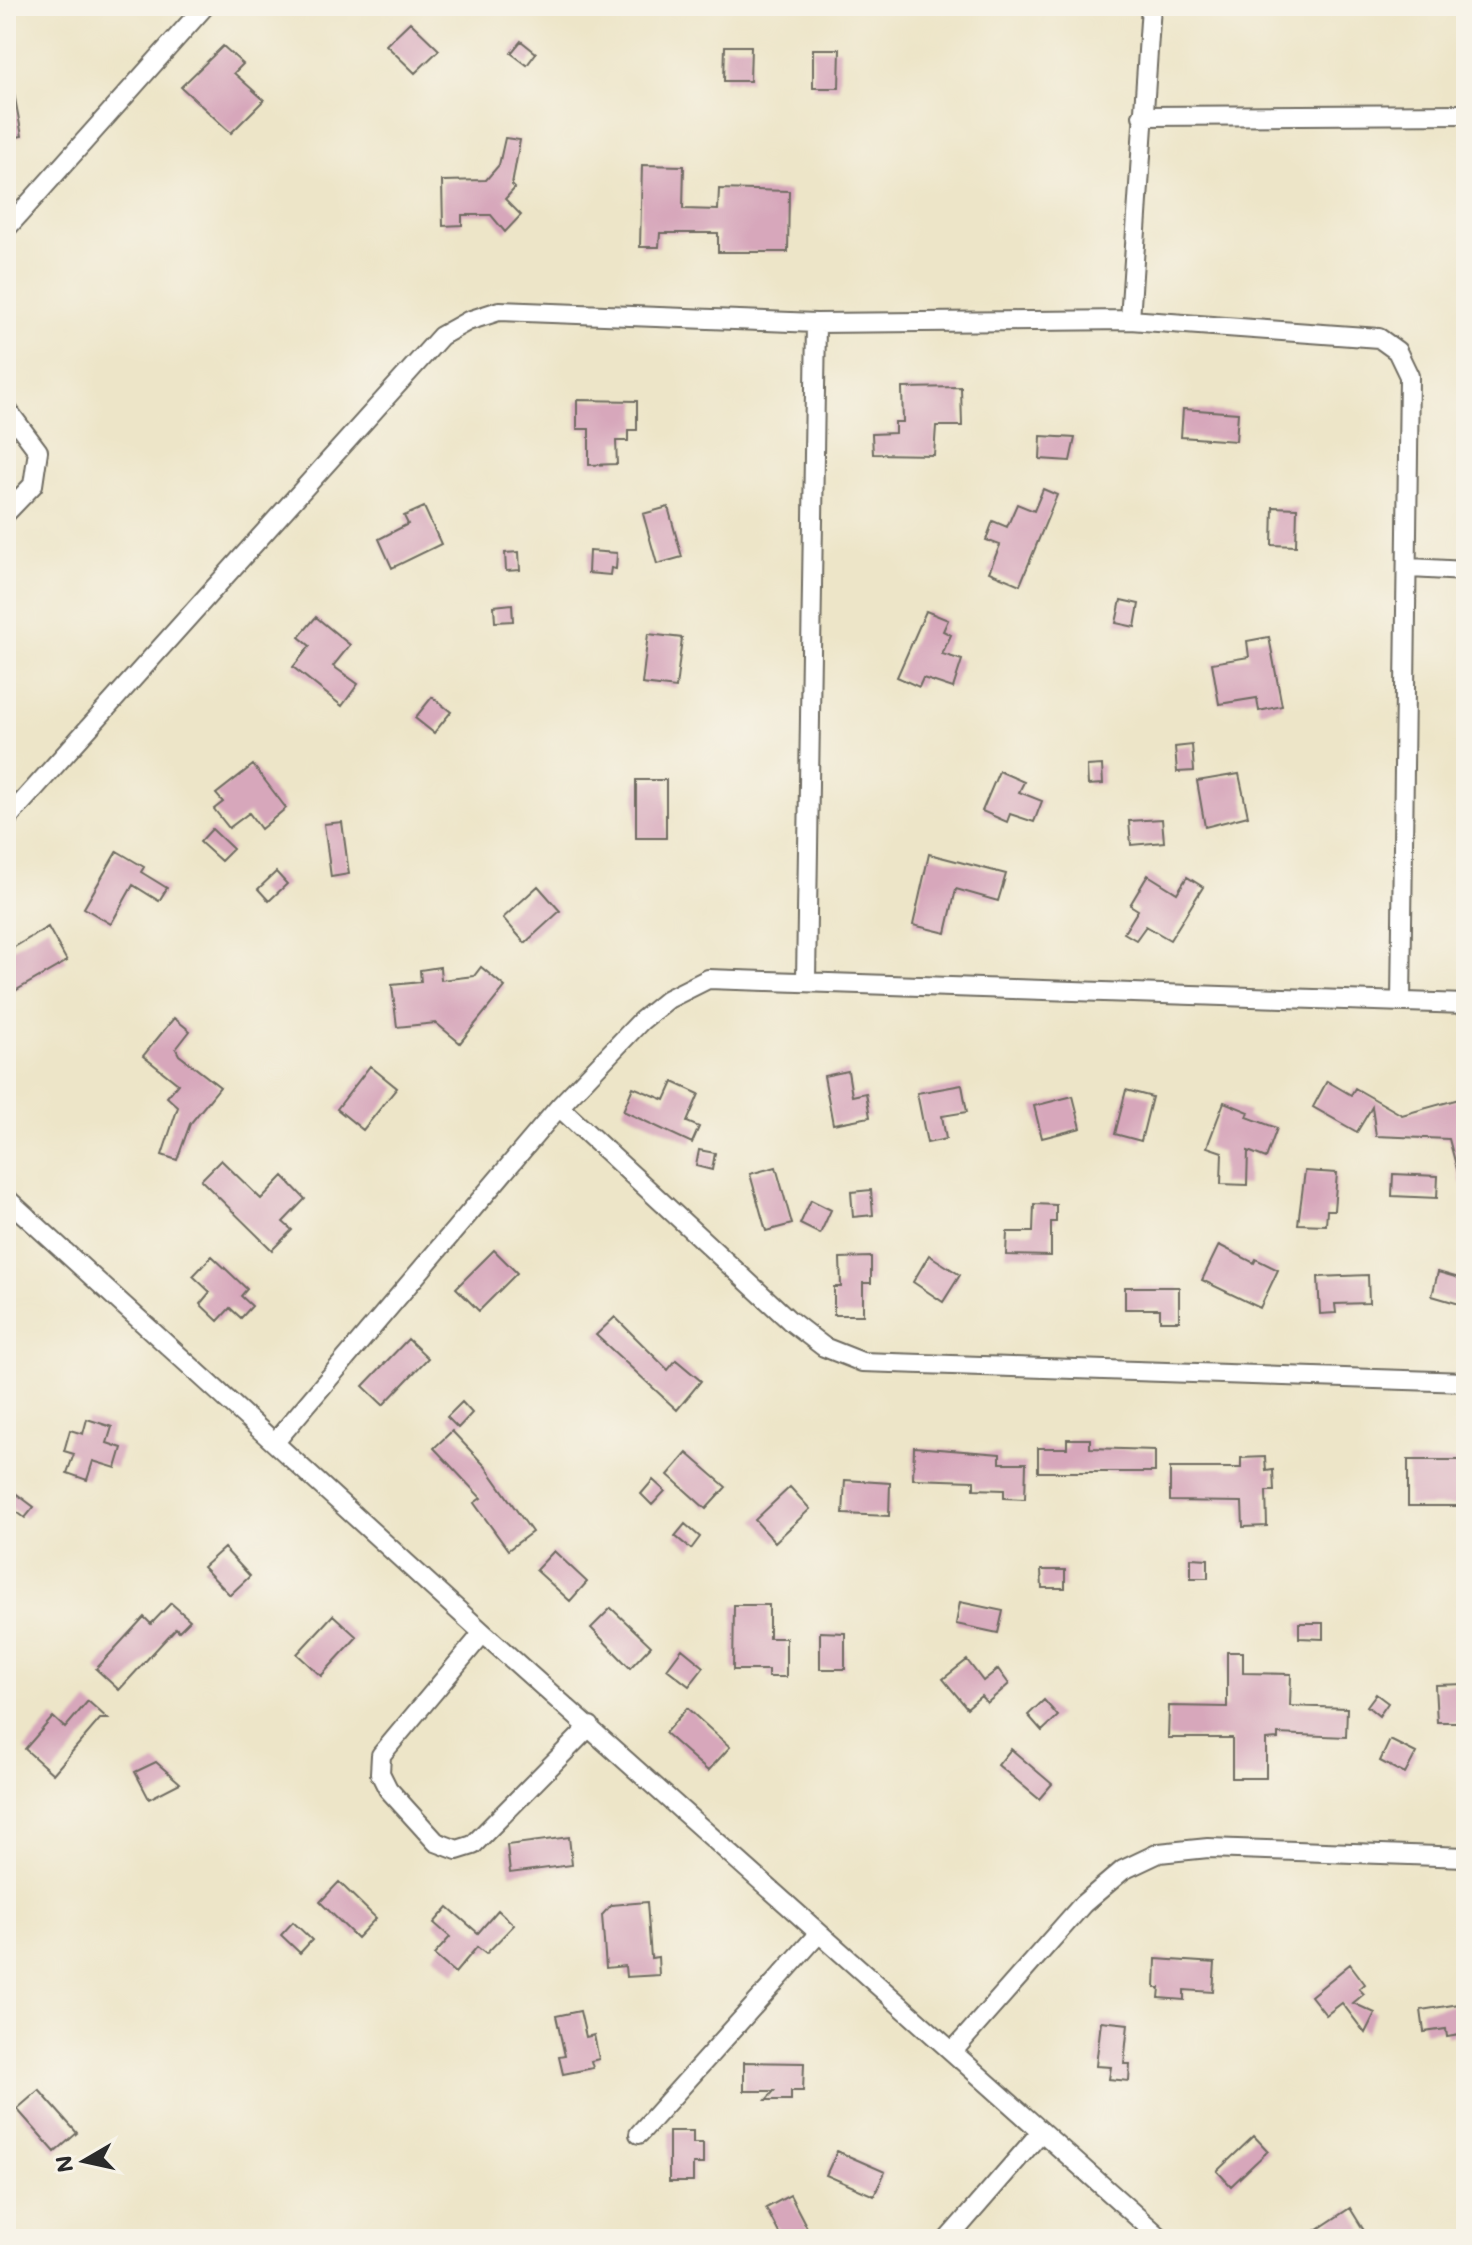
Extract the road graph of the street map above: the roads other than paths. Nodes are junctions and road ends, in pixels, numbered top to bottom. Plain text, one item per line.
1 (205, 6) edge
2 (1151, 6) edge
3 (1466, 114) edge
4 (1142, 116) junction
5 (6, 229) edge
6 (1130, 320) junction
7 (816, 323) junction
8 (6, 408) edge
9 (6, 513) edge
10 (1410, 568) junction
11 (1466, 571) edge
12 (6, 820) edge
13 (806, 980) junction
14 (1401, 1002) junction
15 (1466, 1004) edge
16 (559, 1107) junction
17 (6, 1198) edge
18 (1466, 1382) edge
19 (275, 1442) junction
20 (483, 1633) junction
21 (590, 1726) junction
22 (1466, 1857) edge
23 (819, 1933) junction
24 (954, 2050) junction
25 (1041, 2132) junction
26 (639, 2134) dead end
27 (948, 2239) edge
28 (1162, 2239) edge

1 - 5 street
2 - 4 street
3 - 4 street
4 - 6 street
6 - 7 street
6 - 10 street
7 - 12 street
7 - 13 street
8 - 9 street
10 - 11 street
10 - 14 street
13 - 14 street
13 - 16 street
14 - 15 street
16 - 18 street
16 - 19 street
17 - 19 street
19 - 20 street
20 - 21 street
20 - 21 street
21 - 23 street
22 - 24 street
23 - 24 street
23 - 26 street
24 - 25 street
25 - 27 street
25 - 28 street

